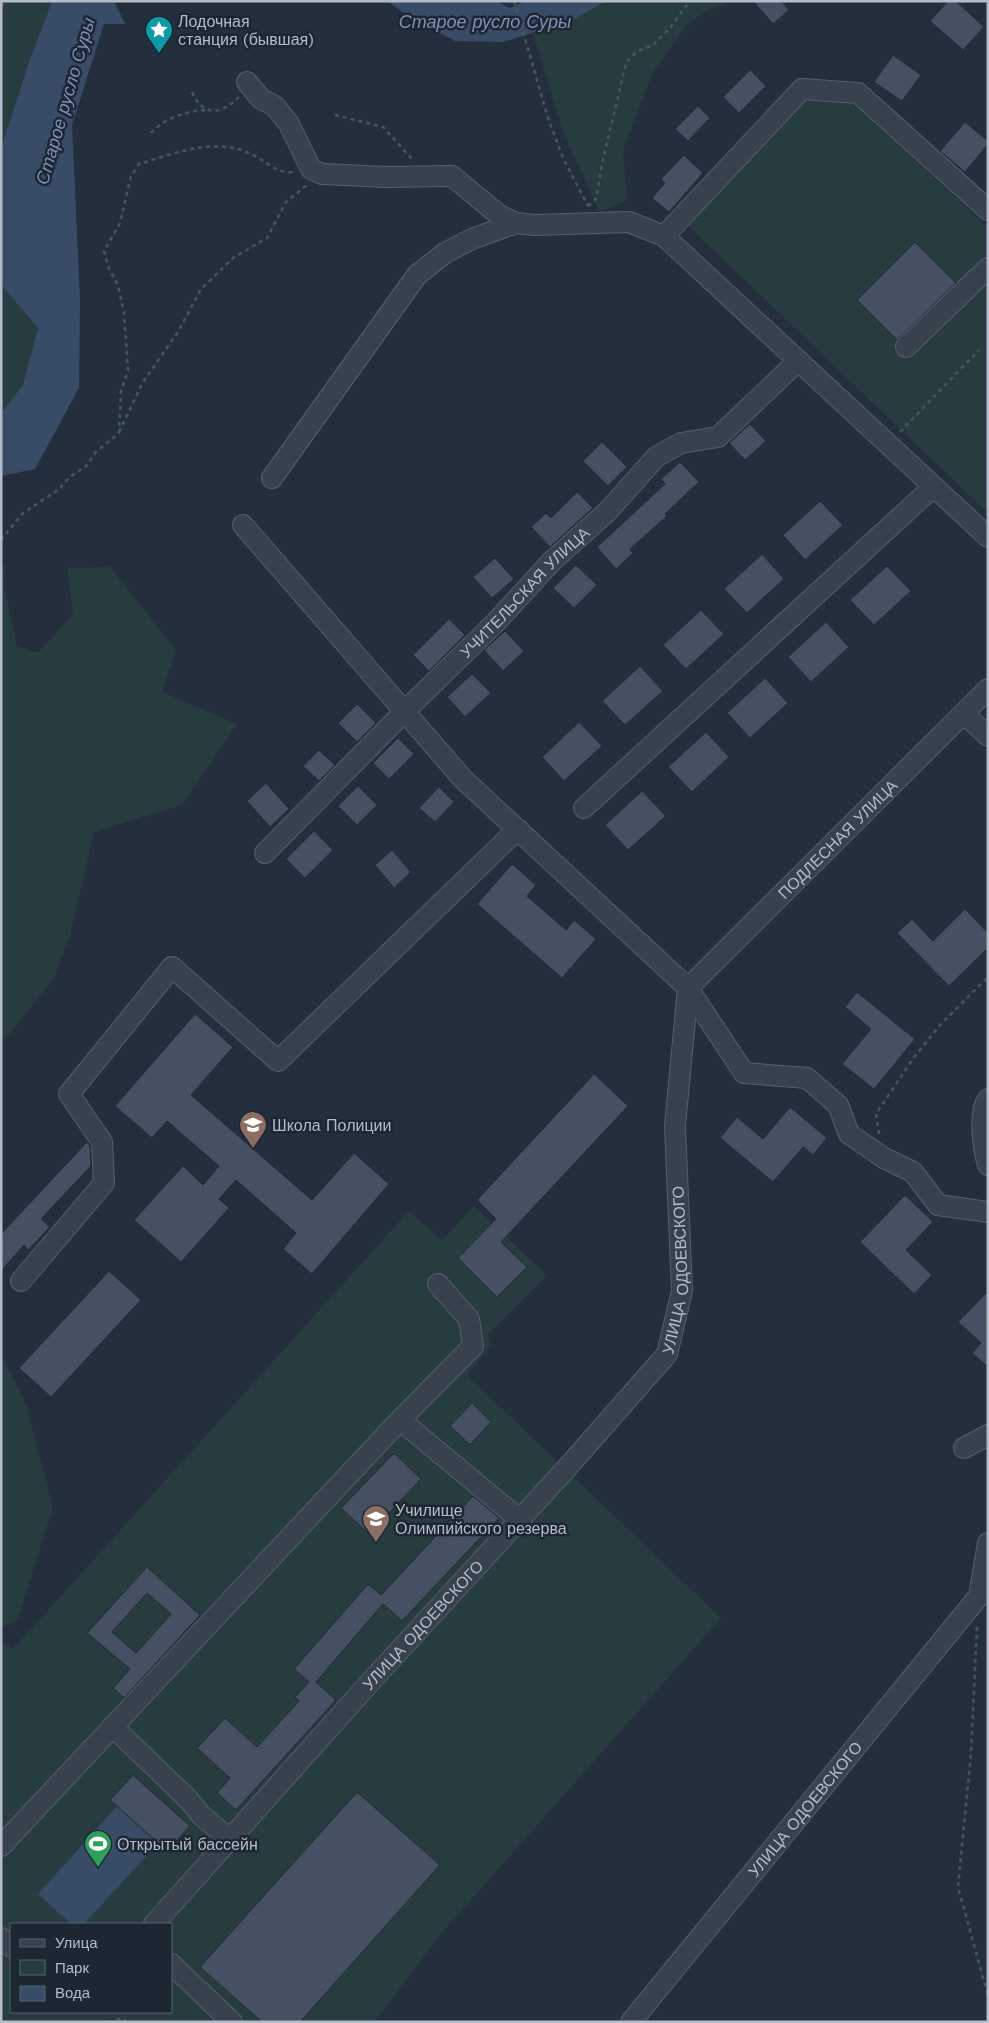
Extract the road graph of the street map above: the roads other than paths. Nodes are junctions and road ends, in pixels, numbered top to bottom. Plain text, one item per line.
1 (247, 82) dead end
2 (988, 210) edge
3 (516, 223) junction
4 (664, 236) junction
5 (988, 268) edge
6 (906, 347) dead end
7 (798, 361) junction
8 (272, 478) dead end
9 (933, 487) junction
10 (244, 525) dead end
11 (988, 537) edge
12 (988, 689) edge
13 (405, 711) junction
14 (964, 714) junction
15 (988, 736) edge
16 (584, 808) dead end
17 (518, 829) junction
18 (265, 853) dead end
19 (688, 988) junction
20 (988, 1099) edge
21 (988, 1165) edge
22 (988, 1212) edge
23 (21, 1281) dead end
24 (438, 1284) dead end
25 (400, 1420) junction
26 (988, 1435) edge
27 (964, 1448) dead end
28 (519, 1519) junction
29 (988, 1543) edge
30 (983, 1601) edge
31 (113, 1727) junction
32 (231, 1840) junction
33 (1, 1846) edge
34 (155, 1923) edge
35 (1, 1938) edge
36 (10, 1947) edge
37 (172, 1965) edge
38 (232, 2022) edge
39 (631, 2022) edge

1 - 3 street
2 - 4 street
3 - 4 street
3 - 8 street
4 - 7 street
5 - 6 street
7 - 9 street
7 - 13 street, УЧИТЕЛЬСКАЯ УЛИЦА
9 - 11 street
9 - 16 street
10 - 13 street
12 - 14 street, ПОДЛЕСНАЯ УЛИЦА
13 - 17 street
13 - 18 street, УЧИТЕЛЬСКАЯ УЛИЦА
14 - 15 street
14 - 19 street, ПОДЛЕСНАЯ УЛИЦА
17 - 19 street
17 - 23 street
19 - 22 street
19 - 28 street, УЛИЦА ОДОЕВСКОГО
20 - 21 street
24 - 25 street
25 - 28 street
25 - 31 street
26 - 27 street
28 - 32 street, УЛИЦА ОДОЕВСКОГО
29 - 30 street
30 - 39 street, УЛИЦА ОДОЕВСКОГО
31 - 32 street
31 - 33 street
32 - 34 street, УЛИЦА ОДОЕВСКОГО
35 - 36 street
37 - 38 street

